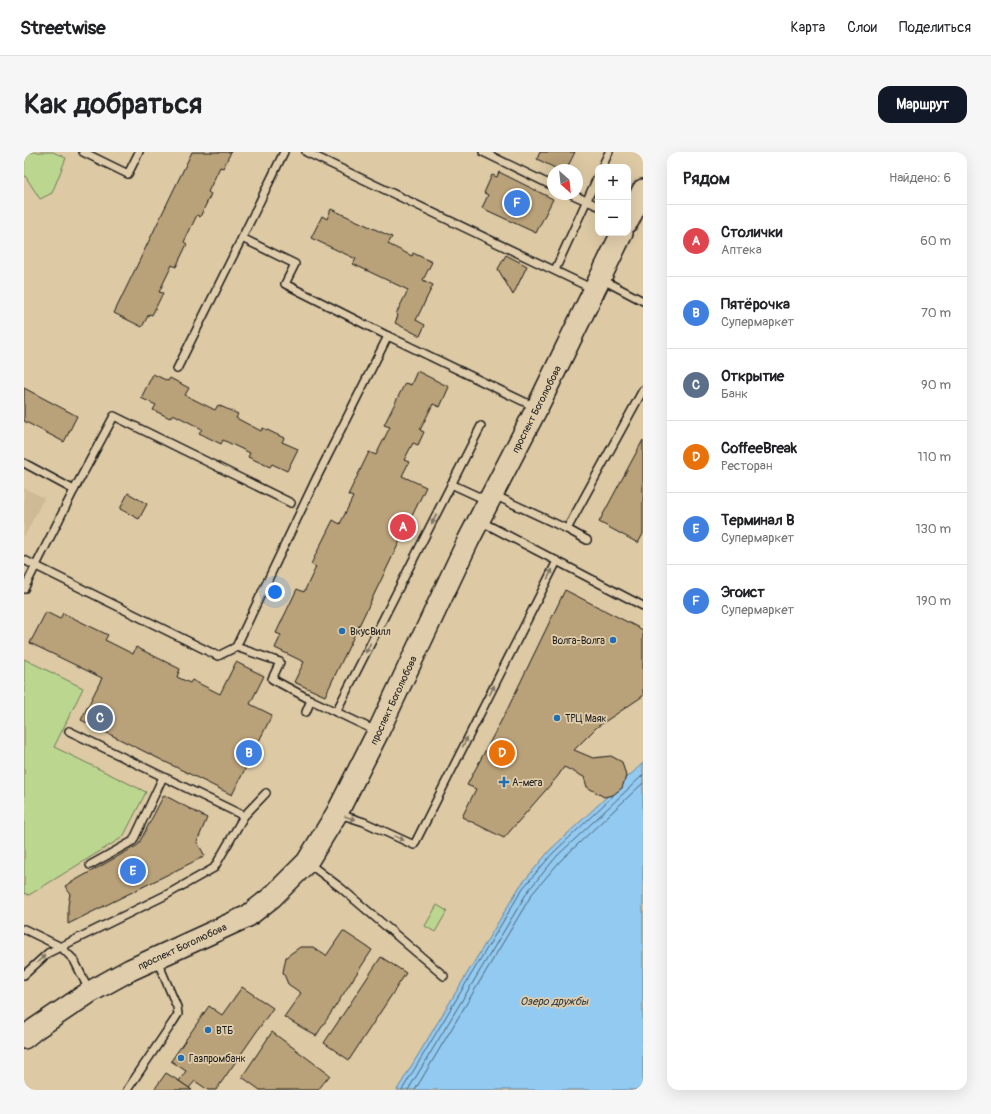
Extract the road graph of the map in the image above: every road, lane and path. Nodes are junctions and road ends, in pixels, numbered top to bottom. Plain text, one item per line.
1 (84, 152) edge
2 (139, 152) edge
3 (284, 152) edge
4 (306, 152) edge
5 (483, 152) edge
6 (609, 152) edge
7 (603, 164) edge
8 (595, 182) edge
9 (547, 183) edge
10 (583, 200) edge
11 (586, 201) junction
12 (595, 205) edge
13 (621, 236) edge
14 (242, 238) junction
15 (554, 270) junction
16 (598, 284) junction
17 (643, 301) edge
18 (388, 336) junction
19 (176, 369) dead end
20 (643, 390) edge
21 (537, 408) junction
22 (481, 426) dead end
23 (24, 463) edge
24 (451, 484) junction
25 (74, 490) junction
26 (490, 497) junction
27 (291, 503) dead end
28 (479, 521) junction
29 (567, 529) junction
30 (587, 540) dead end
31 (24, 560) edge
32 (557, 561) junction
33 (36, 566) junction
34 (24, 589) edge
35 (643, 606) edge
36 (236, 647) junction
37 (311, 700) junction
38 (306, 712) dead end
39 (336, 712) junction
40 (68, 731) dead end
41 (378, 732) junction
42 (163, 777) junction
43 (266, 793) dead end
44 (337, 813) junction
45 (244, 816) junction
46 (308, 862) junction
47 (90, 865) dead end
48 (24, 929) edge
49 (61, 947) junction
50 (156, 958) junction
51 (24, 975) edge
52 (444, 976) dead end
53 (90, 992) junction
54 (24, 1038) edge
55 (127, 1090) edge

1 - 2 lane
3 - 14 lane
4 - 15 lane
5 - 9 lane
6 - 7 lane
8 - 11 lane
10 - 11 lane
11 - 12 lane
11 - 15 lane
13 - 16 main road, проспект Боголюбова
14 - 18 lane
14 - 19 lane
15 - 16 lane
16 - 17 lane
16 - 21 main road, проспект Боголюбова
18 - 21 lane
18 - 36 lane
20 - 29 lane
21 - 26 main road, проспект Боголюбова
22 - 24 lane
23 - 25 lane
24 - 26 lane
24 -> 39 lane
25 - 27 lane
25 - 33 lane
26 - 28 main road, проспект Боголюбова
26 - 29 lane
28 - 32 lane
28 - 41 main road, проспект Боголюбова
29 - 30 lane
31 - 33 lane
32 - 35 lane
44 -> 32 lane
33 - 34 lane
33 - 36 lane
36 - 37 lane
37 - 38 lane
37 - 39 lane
39 - 41 lane
40 - 42 lane
41 - 44 main road, проспект Боголюбова
42 - 45 lane
42 - 47 lane
43 - 45 lane
44 - 46 main road, проспект Боголюбова
45 - 49 lane
46 - 50 main road, проспект Боголюбова
46 - 52 lane
48 - 49 lane
51 -> 49 lane
49 - 53 lane
50 - 53 main road, проспект Боголюбова
50 - 55 lane
53 - 54 main road, проспект Боголюбова

